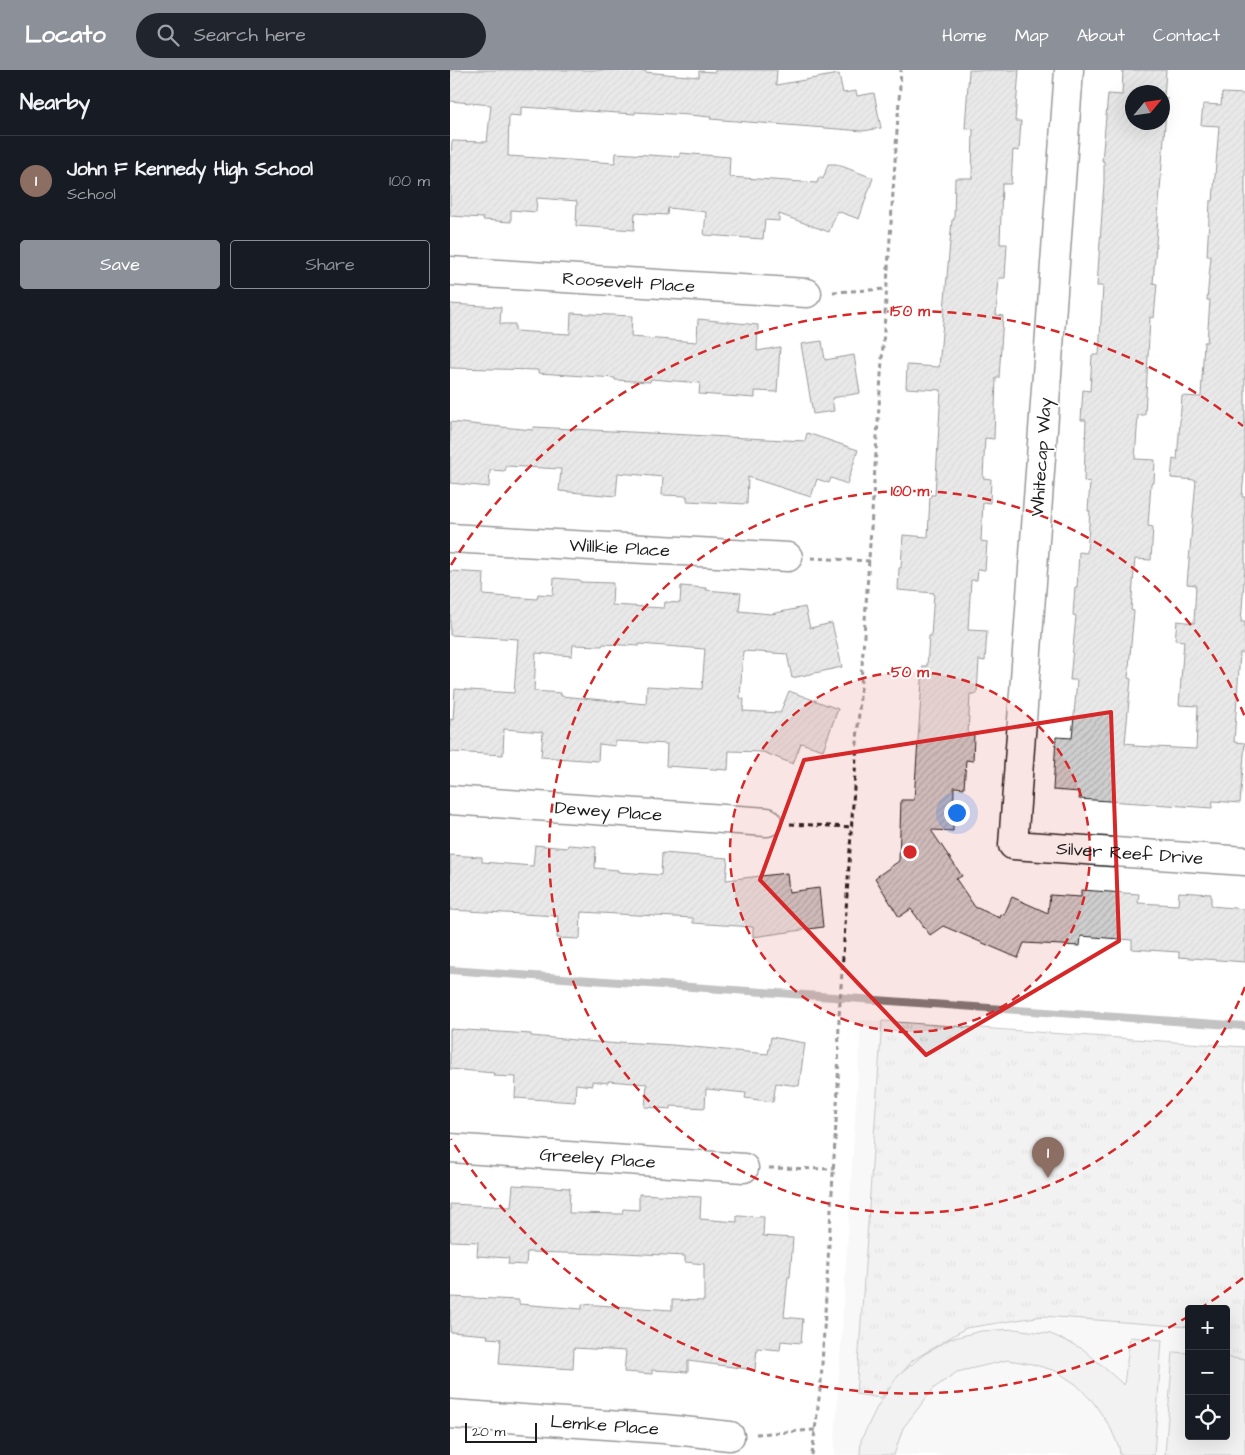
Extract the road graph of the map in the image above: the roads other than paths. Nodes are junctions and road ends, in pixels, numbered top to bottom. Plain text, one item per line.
1 (1069, 70) edge
2 (450, 271) edge
3 (807, 293) road end
4 (450, 538) edge
5 (788, 557) road end
6 (450, 800) edge
7 (767, 822) road end
8 (1013, 845) joint
9 (1245, 862) edge
10 (450, 1148) edge
11 (744, 1168) road end
12 (450, 1414) edge
13 (730, 1436) road end

1 - 8 street, Whitecap Way
2 - 3 street, Roosevelt Place
4 - 5 street, Willkie Place
6 - 7 street, Dewey Place
8 - 9 street, Silver Reef Drive
10 - 11 street, Greeley Place
12 - 13 street, Lemke Place

